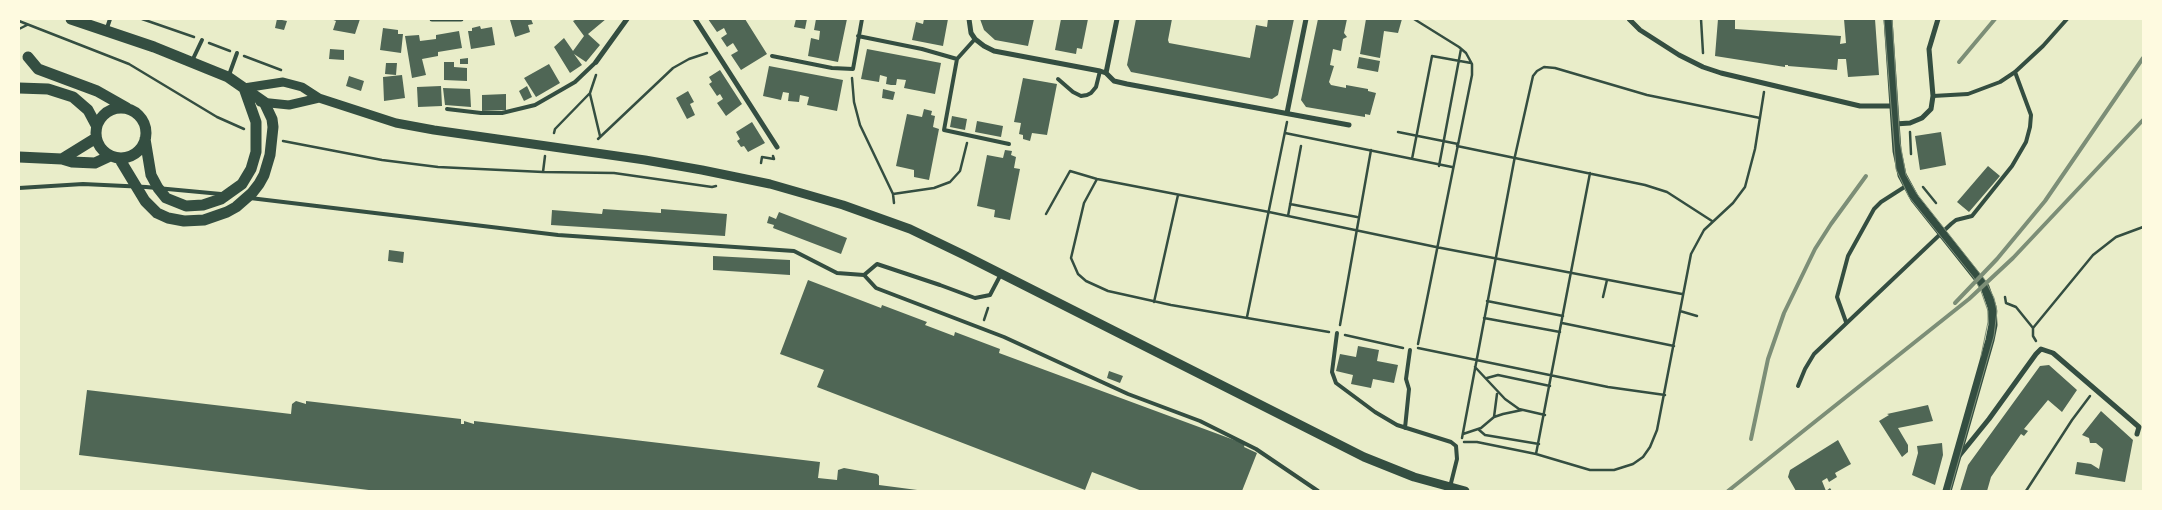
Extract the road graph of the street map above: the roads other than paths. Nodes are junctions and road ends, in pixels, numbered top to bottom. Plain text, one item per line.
1 (71, 19) edge
2 (110, 19) edge
3 (432, 19) edge
4 (460, 19) edge
5 (627, 19) edge
6 (694, 19) edge
7 (862, 19) edge
8 (968, 19) edge
9 (1117, 19) edge
10 (1306, 19) edge
11 (1628, 19) edge
12 (1888, 19) edge
13 (1938, 19) edge
14 (2067, 19) edge
15 (107, 30) junction
16 (858, 36) junction
17 (975, 39) junction
18 (202, 40) dead end
19 (237, 53) dead end
20 (772, 56) dead end
21 (28, 57) dead end
22 (958, 59) junction
23 (192, 62) junction
24 (596, 62) joint
25 (1100, 72) junction
26 (2015, 72) junction
27 (1106, 73) junction
28 (228, 77) junction
29 (1058, 79) dead end
30 (19, 88) edge
31 (244, 88) junction
32 (1933, 96) junction
33 (319, 98) junction
34 (249, 103) junction
35 (266, 105) junction
36 (1894, 106) junction
37 (127, 108) junction
38 (447, 109) dead end
39 (1288, 114) junction
40 (1895, 124) junction
41 (96, 125) junction
42 (1349, 125) dead end
43 (95, 140) junction
44 (144, 144) junction
45 (1009, 144) dead end
46 (777, 147) dead end
47 (19, 157) edge
48 (114, 157) junction
49 (62, 159) junction
50 (1906, 186) junction
51 (19, 188) edge
52 (1001, 274) junction
53 (864, 275) junction
54 (1846, 322) junction
55 (1338, 334) road end
56 (1410, 350) dead end
57 (1798, 386) dead end
58 (1405, 428) junction
59 (2137, 434) dead end
60 (1956, 460) junction
61 (1450, 488) junction
62 (1318, 491) edge
63 (1465, 491) edge
64 (1947, 491) edge

1 - 15 highway
2 - 15 lane
3 - 4 street
5 - 24 street
6 - 46 street
7 - 16 lane
8 - 17 street
9 - 27 street
10 - 39 street
11 - 36 street
12 - 36 street
13 - 32 street
14 - 26 lane
15 - 23 highway
16 - 20 lane
16 - 22 lane
17 - 22 lane
17 - 25 street
18 - 23 lane
19 - 28 lane
21 - 37 highway
22 - 45 lane
23 - 28 highway
24 - 38 lane
25 - 27 street
25 - 29 lane
26 - 32 lane
26 - 54 lane
27 - 39 street
28 - 31 highway
30 - 41 highway
31 - 33 street
31 - 34 highway
31 - 35 highway
32 - 40 street
33 - 35 street
33 - 52 street
34 - 35 street
34 - 44 highway
35 - 48 highway
36 - 40 street
37 - 41 highway
37 - 44 highway
39 - 42 street
40 - 50 street
41 - 43 highway
43 - 48 highway
43 - 49 highway
44 - 48 highway
47 - 49 highway
48 - 49 highway
50 - 54 lane
50 - 60 street
51 - 53 lane
52 - 53 lane
52 - 61 street
53 - 62 lane
54 - 57 lane
55 - 58 lane
56 - 58 lane
58 - 61 lane
59 - 60 street
60 - 64 street
61 - 63 street

